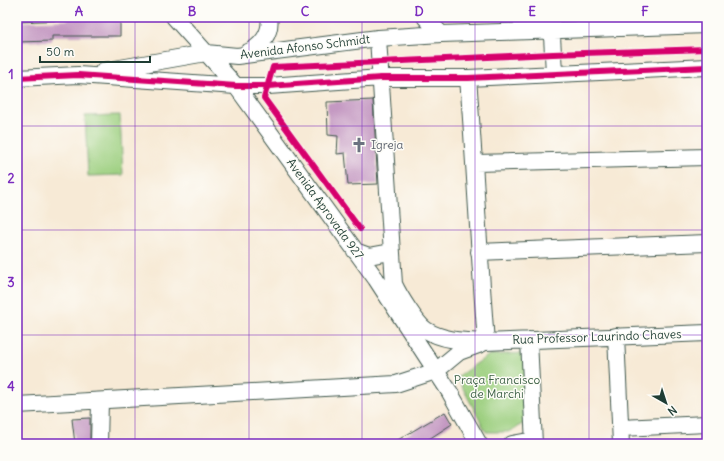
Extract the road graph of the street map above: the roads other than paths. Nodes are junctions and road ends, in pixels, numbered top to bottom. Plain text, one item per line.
1 (174, 17) edge
2 (269, 17) edge
3 (425, 17) edge
4 (671, 22) edge
5 (552, 24) edge
6 (707, 25) edge
7 (441, 34) junction
8 (378, 38) junction
9 (206, 54) junction
10 (238, 56) junction
11 (707, 67) edge
12 (554, 73) junction
13 (78, 75) junction
14 (17, 78) edge
15 (381, 78) junction
16 (468, 78) junction
17 (236, 86) junction
18 (707, 157) edge
19 (475, 164) junction
20 (707, 243) edge
21 (355, 252) junction
22 (391, 252) junction
23 (479, 252) junction
24 (707, 332) edge
25 (616, 336) junction
26 (529, 340) junction
27 (486, 342) junction
28 (436, 371) junction
29 (100, 402) junction
30 (17, 405) edge
31 (707, 424) edge
32 (621, 428) junction
33 (534, 442) edge
34 (99, 444) edge
35 (479, 444) edge
36 (512, 444) edge
37 (622, 444) edge

1 - 9 street, Avenida Aprovada 927
2 - 10 street
3 - 7 street
4 - 5 street, Avenida Afonso Schmidt
4 - 6 street, Avenida Afonso Schmidt
5 - 7 street, Avenida Afonso Schmidt
5 - 12 street
7 - 8 street, Avenida Afonso Schmidt
8 - 10 street, Avenida Afonso Schmidt
8 - 15 street
9 - 10 street, Avenida Afonso Schmidt
9 - 13 street, Avenida Afonso Schmidt
9 - 17 street, Avenida Aprovada 927
11 - 12 street
12 - 16 street
13 - 14 street
13 - 17 street
15 - 16 street
15 - 17 street
15 - 22 street
16 - 19 street
17 - 21 street, Avenida Aprovada 927
18 - 19 street
19 - 23 street
20 - 23 street
21 - 22 street
21 - 28 street, Avenida Aprovada 927
22 - 27 street
23 - 27 street
24 - 25 street, Rua Professor Laurindo Chaves
25 - 26 street, Rua Professor Laurindo Chaves
25 - 32 street
26 - 27 street, Rua Professor Laurindo Chaves
26 - 33 street
27 - 28 street
28 - 29 street
28 - 35 street, Avenida Aprovada 927
29 - 30 street
29 - 34 street
31 - 32 street
32 - 37 street
33 - 36 street

